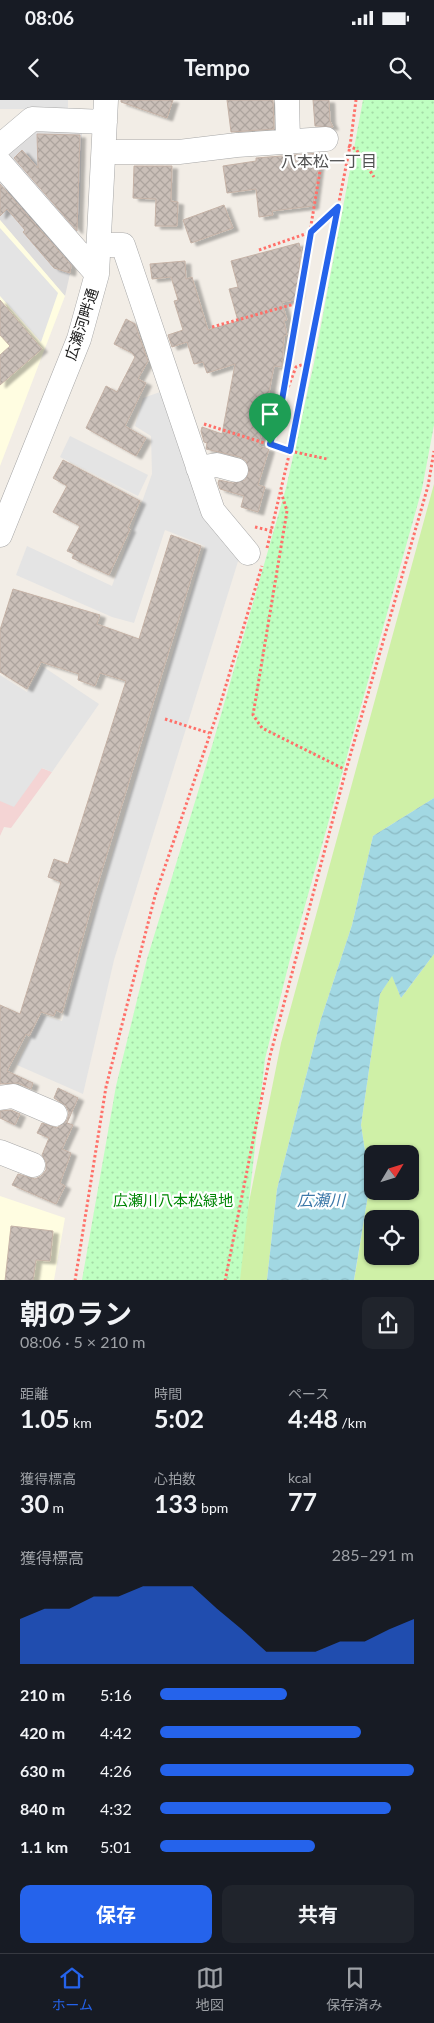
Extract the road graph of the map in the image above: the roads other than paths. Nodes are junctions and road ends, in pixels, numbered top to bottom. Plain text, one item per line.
1 (287, 100) edge
2 (105, 111) edge
3 (288, 140) junction
4 (335, 142) road end
5 (0, 146) edge
6 (104, 152) junction
7 (0, 164) edge
8 (100, 245) junction
9 (97, 274) junction
10 (198, 468) junction
11 (236, 470) dead end
12 (0, 535) edge
13 (259, 556) road end
14 (0, 1098) edge
15 (55, 1114) dead end
16 (0, 1152) edge
17 (32, 1164) dead end

1 - 3 street
2 - 5 street
2 - 6 street, 広瀬河畔通
3 - 4 street
3 - 6 street
6 - 8 street, 広瀬河畔通
7 - 9 street
8 - 9 street, 広瀬河畔通
8 - 10 street
9 - 12 street, 広瀬河畔通
10 - 11 street
10 - 13 street
14 - 15 street
16 - 17 street

